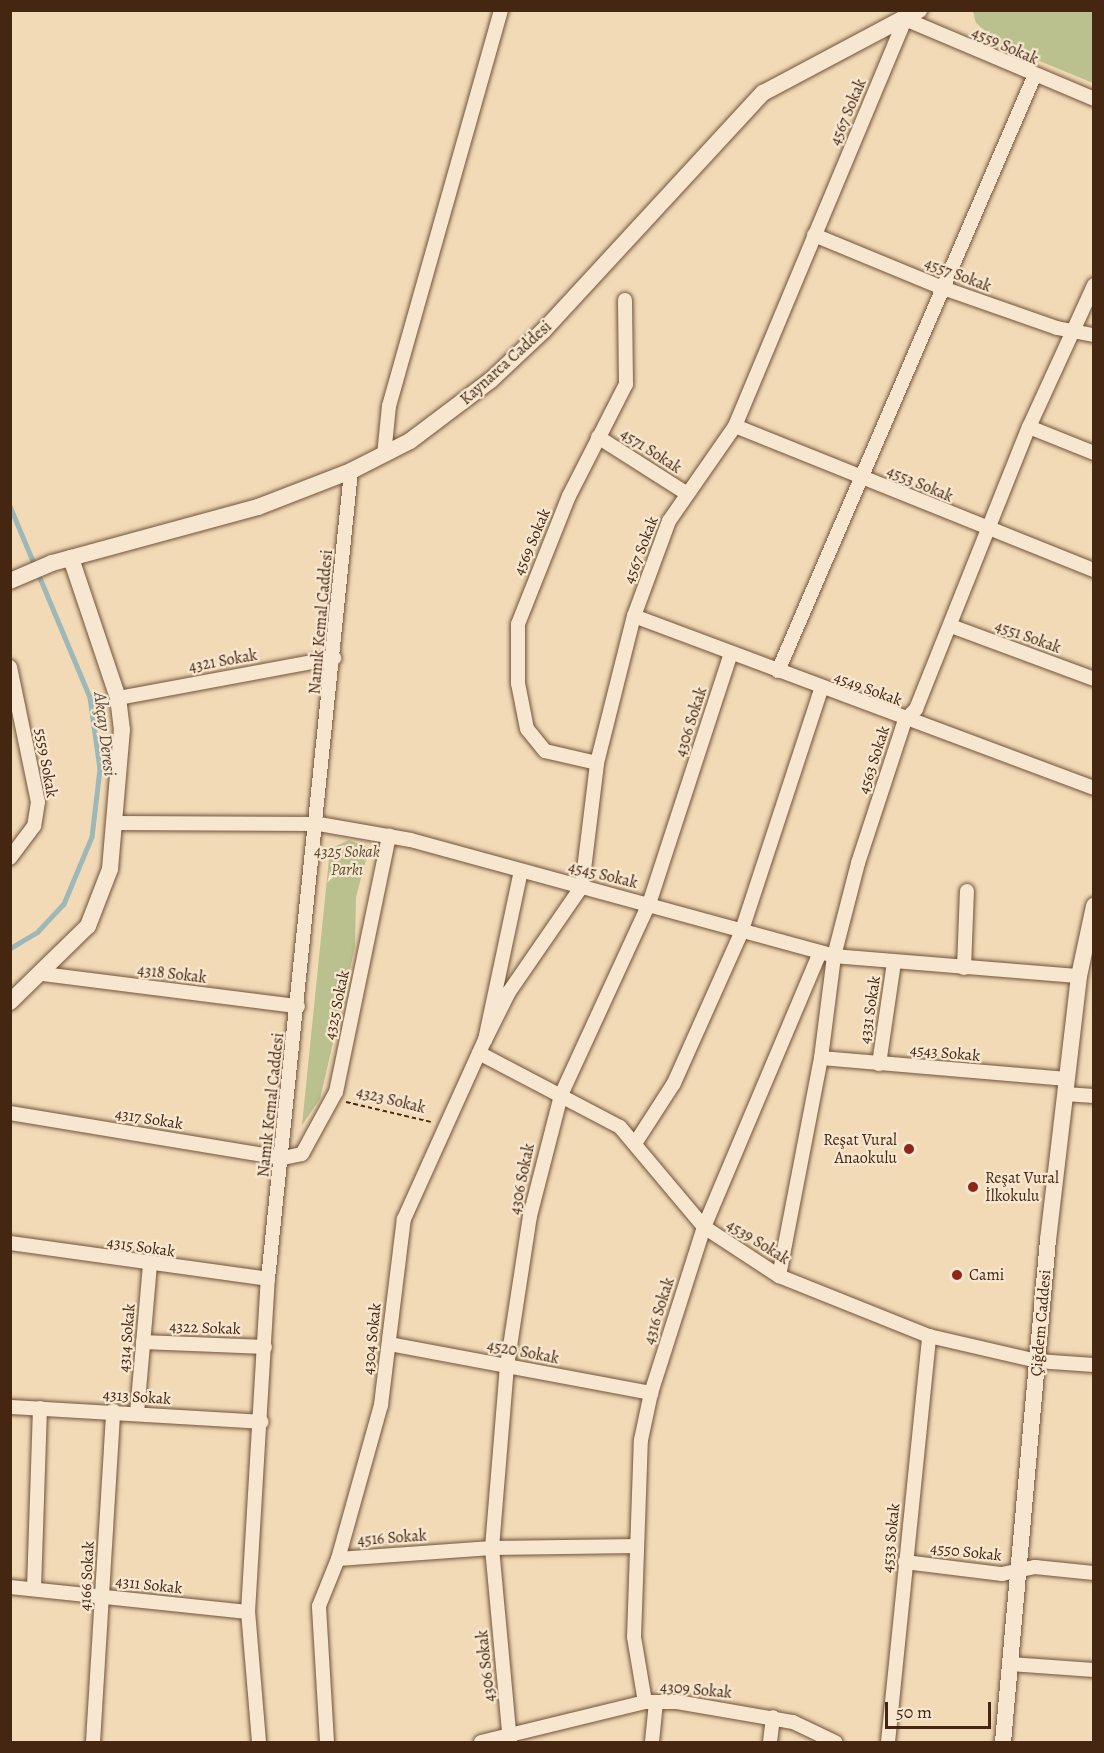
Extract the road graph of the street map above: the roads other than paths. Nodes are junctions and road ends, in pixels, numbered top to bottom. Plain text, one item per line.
1 (501, 10) edge
2 (912, 15) edge
3 (1034, 77) junction
4 (1094, 99) edge
5 (814, 235) junction
6 (1094, 285) edge
7 (940, 287) junction
8 (625, 300) dead end
9 (1073, 327) junction
10 (1094, 335) edge
11 (735, 426) junction
12 (1029, 427) junction
13 (598, 437) junction
14 (1094, 453) edge
15 (384, 455) junction
16 (351, 471) junction
17 (859, 476) junction
18 (686, 493) junction
19 (989, 531) junction
20 (71, 558) junction
21 (1094, 570) edge
22 (10, 581) edge
23 (634, 616) junction
24 (951, 626) junction
25 (731, 653) junction
26 (334, 658) junction
27 (10, 667) edge
28 (778, 671) junction
29 (1094, 679) edge
30 (821, 690) junction
31 (118, 698) junction
32 (905, 720) junction
33 (597, 763) junction
34 (1094, 788) edge
35 (116, 823) junction
36 (319, 824) junction
37 (389, 835) junction
38 (10, 858) edge
39 (521, 871) junction
40 (582, 886) junction
41 (967, 891) dead end
42 (649, 904) junction
43 (1094, 906) edge
44 (741, 933) junction
45 (827, 955) junction
46 (894, 962) junction
47 (964, 968) junction
48 (43, 974) junction
49 (1079, 976) junction
50 (10, 1002) edge
51 (298, 1006) junction
52 (485, 1040) junction
53 (479, 1053) junction
54 (821, 1058) junction
55 (879, 1064) junction
56 (1066, 1086) junction
57 (561, 1095) junction
58 (1094, 1096) edge
59 (10, 1113) edge
60 (636, 1142) junction
61 (283, 1158) junction
62 (704, 1227) junction
63 (10, 1243) edge
64 (150, 1265) junction
65 (779, 1276) junction
66 (268, 1279) junction
67 (929, 1336) junction
68 (143, 1342) junction
69 (389, 1344) junction
70 (265, 1347) junction
71 (1037, 1361) junction
72 (1094, 1365) edge
73 (507, 1366) junction
74 (651, 1393) junction
75 (10, 1407) edge
76 (40, 1408) junction
77 (113, 1411) junction
78 (137, 1413) junction
79 (262, 1422) junction
80 (637, 1546) junction
81 (492, 1548) junction
82 (338, 1558) junction
83 (905, 1562) junction
84 (1020, 1572) junction
85 (1094, 1573) edge
86 (10, 1587) edge
87 (34, 1589) junction
88 (102, 1596) junction
89 (248, 1612) junction
90 (1010, 1664) junction
91 (1094, 1670) edge
92 (650, 1702) junction
93 (773, 1718) junction
94 (510, 1739) edge
95 (93, 1743) edge
96 (259, 1743) edge
97 (327, 1743) edge
98 (481, 1743) edge
99 (652, 1743) edge
100 (770, 1743) edge
101 (835, 1743) edge
102 (888, 1743) edge
103 (1003, 1743) edge

1 - 15 street
2 - 3 street, 4559 Sokak
2 - 5 street, 4567 Sokak
2 - 15 street, Kaynarca Caddesi
3 - 4 street, 4559 Sokak
3 - 7 street
5 - 7 street, 4557 Sokak
5 - 11 street, 4567 Sokak
6 - 9 street, 4563 Sokak
7 - 9 street, 4557 Sokak
7 - 17 street
8 - 13 street, 4569 Sokak
9 - 10 street, 4557 Sokak
9 - 12 street, 4563 Sokak
11 - 17 street, 4553 Sokak
11 - 18 street, 4567 Sokak
12 - 14 street
12 - 19 street, 4563 Sokak
13 - 18 street, 4571 Sokak
13 - 33 street, 4569 Sokak
15 - 16 street, Kaynarca Caddesi
16 - 20 street, Kaynarca Caddesi
16 - 26 street, Namık Kemal Caddesi
17 - 19 street, 4553 Sokak
17 - 28 street
18 - 23 street, 4567 Sokak
19 - 21 street, 4553 Sokak
19 - 24 street, 4563 Sokak
20 - 22 street, Kaynarca Caddesi
20 - 31 street
23 - 25 street, 4549 Sokak
23 - 33 street, 4567 Sokak
24 - 29 street, 4551 Sokak
24 - 32 street, 4563 Sokak
25 - 28 street, 4549 Sokak
25 - 42 street, 4306 Sokak
26 - 31 street, 4321 Sokak
26 - 36 street, Namık Kemal Caddesi
27 - 38 street, 5559 Sokak
28 - 30 street, 4549 Sokak
30 - 32 street, 4549 Sokak
30 - 44 street
31 - 35 street
32 - 34 street, 4549 Sokak
32 - 45 street, 4563 Sokak
33 - 40 street, 4567 Sokak
35 - 36 street, 4545 Sokak
35 - 48 street
36 - 37 street, 4545 Sokak
36 - 51 street, Namık Kemal Caddesi
37 - 39 street, 4545 Sokak
37 - 61 street, 4325 Sokak
39 - 40 street, 4545 Sokak
39 - 52 street
40 - 42 street, 4545 Sokak
40 - 52 street, 4567 Sokak
41 - 47 street
42 - 44 street, 4545 Sokak
42 - 57 street, 4306 Sokak
43 - 49 street, Çiğdem Caddesi
44 - 45 street, 4545 Sokak
44 - 60 street
45 - 46 street, 4545 Sokak
45 - 54 street, 4563 Sokak
45 - 62 street, 4316 Sokak
46 - 47 street, 4545 Sokak
46 - 55 street, 4331 Sokak
47 - 49 street, 4545 Sokak
48 - 50 street
48 - 51 street, 4318 Sokak
49 - 56 street, Çiğdem Caddesi
51 - 61 street, Namık Kemal Caddesi
52 - 53 street, 4304 Sokak
53 - 57 street, 4539 Sokak
53 - 69 street, 4304 Sokak
54 - 55 street, 4543 Sokak
54 - 65 street, 4563 Sokak
55 - 56 street, 4543 Sokak
56 - 58 street, 4543 Sokak
56 - 71 street, Çiğdem Caddesi
57 - 60 street, 4539 Sokak
57 - 73 street, 4306 Sokak
59 - 61 street, 4317 Sokak
60 - 62 street, 4539 Sokak
61 - 66 street, Namık Kemal Caddesi
62 - 65 street, 4539 Sokak
62 - 74 street, 4316 Sokak
63 - 64 street, 4315 Sokak
64 - 66 street, 4315 Sokak
64 - 68 street, 4314 Sokak
65 - 67 street, 4539 Sokak
66 - 70 street, Namık Kemal Caddesi
67 - 71 street, 4539 Sokak
67 - 83 street, 4533 Sokak
68 - 70 street, 4322 Sokak
68 - 78 street, 4314 Sokak
69 - 73 street, 4520 Sokak
69 - 82 street, 4304 Sokak
70 - 79 street, Namık Kemal Caddesi
71 - 72 street, 4539 Sokak
71 - 84 street, Çiğdem Caddesi
73 - 74 street, 4520 Sokak
73 - 81 street, 4306 Sokak
74 - 80 street, 4316 Sokak
75 - 76 street, 4313 Sokak
76 - 77 street, 4313 Sokak
76 - 87 street
77 - 78 street, 4313 Sokak
77 - 88 street, 4166 Sokak
78 - 79 street, 4313 Sokak
79 - 89 street, Namık Kemal Caddesi
80 - 81 street, 4516 Sokak
80 - 92 street, 4316 Sokak
81 - 82 street, 4516 Sokak
81 - 94 street, 4306 Sokak
82 - 97 street, 4516 Sokak
83 - 84 street, 4550 Sokak
83 - 102 street, 4533 Sokak
84 - 85 street, 4550 Sokak
84 - 90 street, Çiğdem Caddesi
86 - 87 street, 4311 Sokak
87 - 88 street, 4311 Sokak
88 - 89 street, 4311 Sokak
88 - 95 street, 4166 Sokak
89 - 96 street, Namık Kemal Caddesi
90 - 91 street
90 - 103 street, Çiğdem Caddesi
92 - 93 street, 4309 Sokak
92 - 94 street, 4309 Sokak
92 - 99 street, 4316 Sokak
93 - 100 street
93 - 101 street, 4309 Sokak
94 - 98 street, 4309 Sokak

